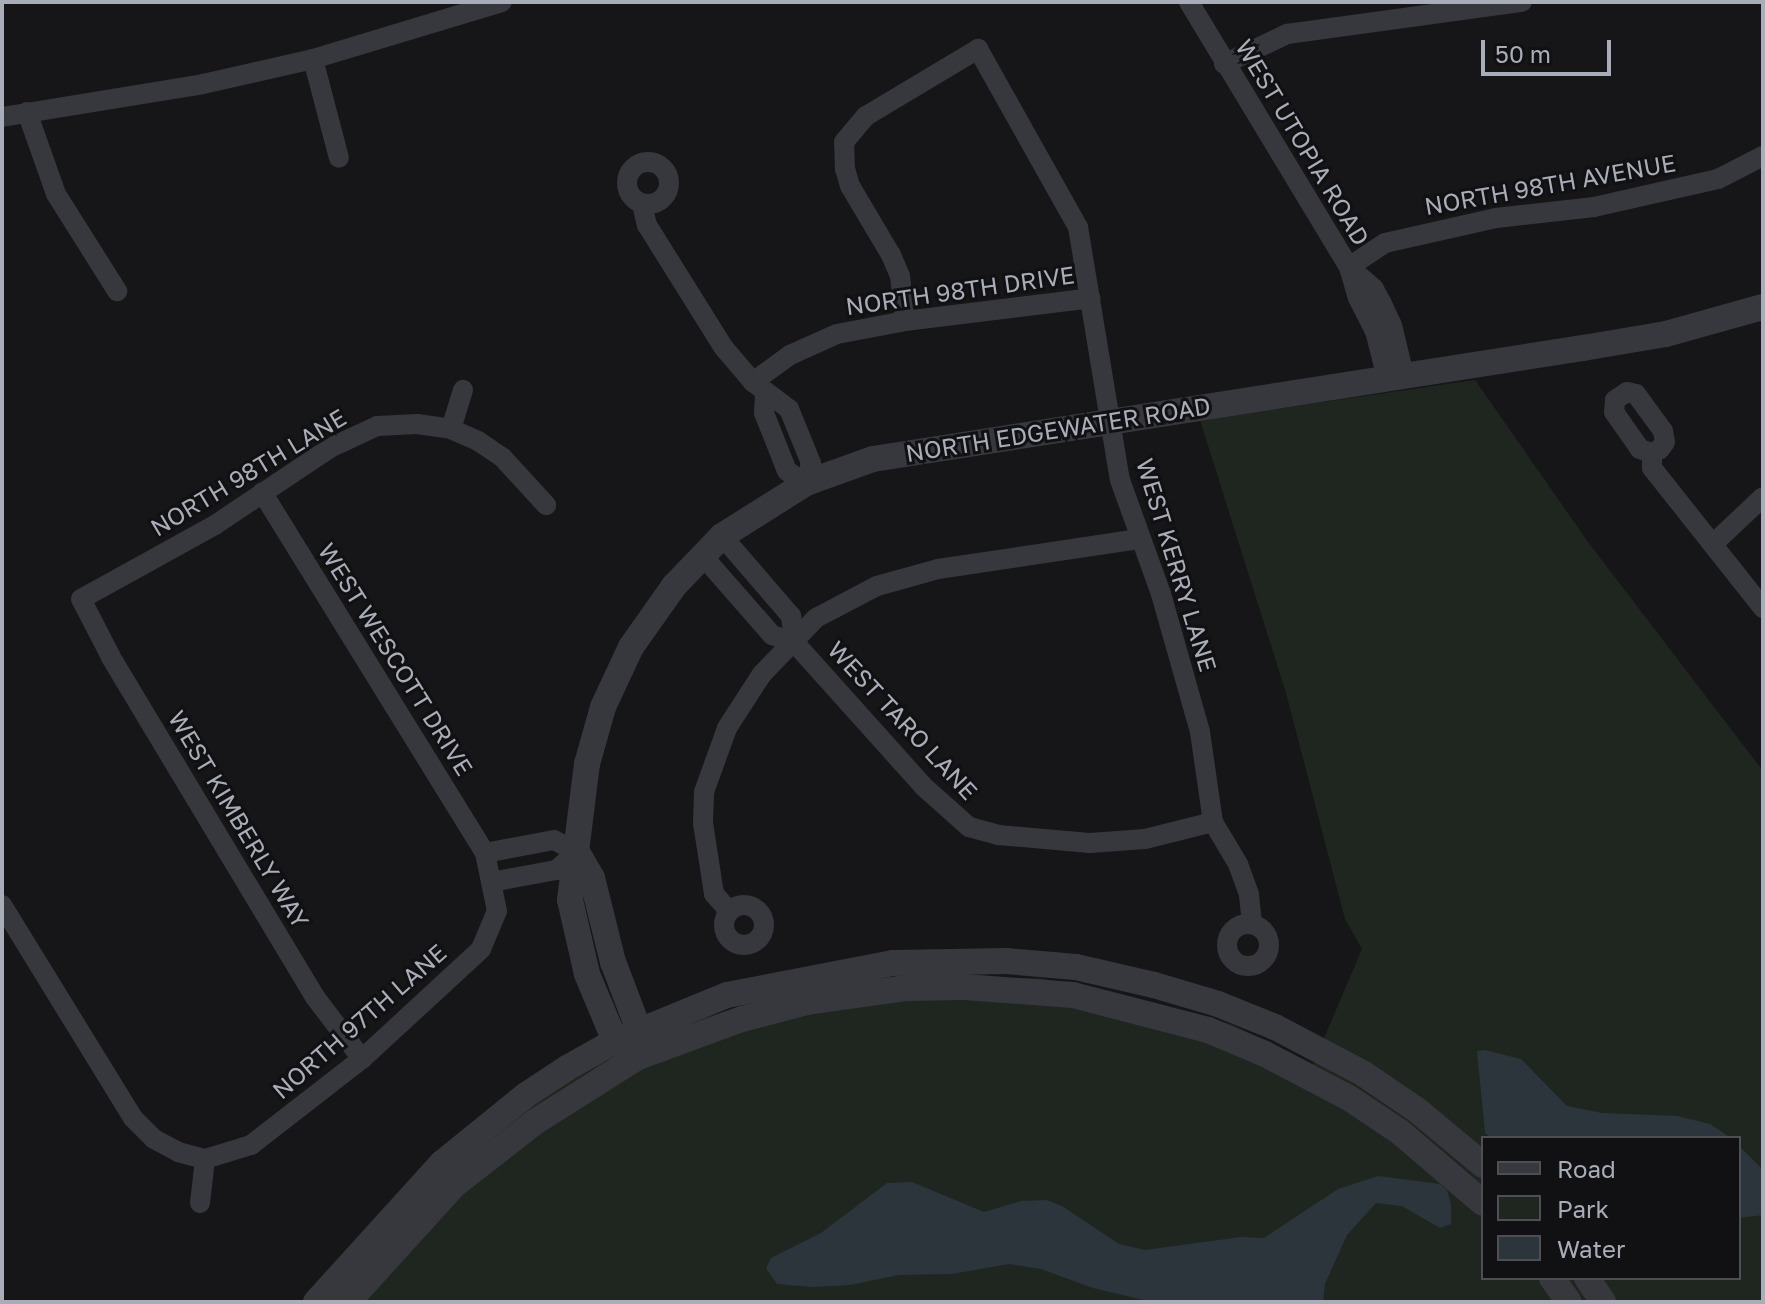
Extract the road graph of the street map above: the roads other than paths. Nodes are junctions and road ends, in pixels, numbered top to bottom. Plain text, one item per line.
1 (502, 2) edge
2 (1189, 2) edge
3 (1522, 2) edge
4 (1424, 10) edge
5 (313, 59) junction
6 (1224, 64) junction
7 (27, 112) junction
8 (2, 117) edge
9 (1763, 156) edge
10 (339, 158) dead end
11 (642, 204) dead end
12 (1349, 267) junction
13 (117, 291) dead end
14 (1091, 298) junction
15 (1763, 307) edge
16 (905, 321) junction
17 (1396, 377) junction
18 (759, 388) junction
19 (463, 390) dead end
20 (1109, 421) junction
21 (451, 429) junction
22 (1652, 453) dead end
23 (806, 483) junction
24 (262, 492) junction
25 (1763, 497) edge
26 (546, 505) dead end
27 (722, 536) junction
28 (1139, 539) junction
29 (1714, 543) junction
30 (702, 555) junction
31 (81, 599) joint
32 (1763, 608) edge
33 (794, 642) junction
34 (1213, 822) junction
35 (577, 852) junction
36 (485, 853) junction
37 (491, 882) junction
38 (2, 905) edge
39 (729, 911) dead end
40 (1252, 924) dead end
41 (627, 1035) junction
42 (638, 1057) junction
43 (362, 1059) junction
44 (205, 1159) junction
45 (1481, 1163) edge
46 (1481, 1201) edge
47 (200, 1203) dead end
48 (1553, 1280) edge
49 (1588, 1280) edge
50 (316, 1302) edge
51 (348, 1302) edge
52 (1569, 1302) edge
53 (1603, 1302) edge

1 - 5 street
2 - 6 street, WEST UTOPIA ROAD
3 - 4 street
4 - 6 street
5 - 7 street
5 - 10 street
6 - 12 street, WEST UTOPIA ROAD
7 - 8 street
7 - 13 street
9 - 12 street, NORTH 98TH AVENUE
11 - 18 street
12 - 17 street, WEST UTOPIA ROAD
14 - 16 street, NORTH 98TH DRIVE
14 - 16 street, WEST KERRY LANE
14 - 20 street, WEST KERRY LANE
15 - 17 street, NORTH EDGEWATER ROAD
16 - 18 street, NORTH 98TH DRIVE
17 - 20 street, NORTH EDGEWATER ROAD
18 - 23 street
19 - 21 street
20 - 23 street, NORTH EDGEWATER ROAD
20 - 28 street, WEST KERRY LANE
21 - 24 street, NORTH 98TH LANE
21 - 26 street, NORTH 98TH LANE
22 - 29 street
23 - 27 street, NORTH EDGEWATER ROAD
24 - 31 street, NORTH 98TH LANE
24 - 36 street, WEST WESCOTT DRIVE
25 - 29 street
27 - 30 street, NORTH EDGEWATER ROAD
27 - 33 street, WEST TARO LANE
28 - 33 street
28 - 34 street, WEST KERRY LANE
29 - 32 street
30 - 33 street, WEST TARO LANE
30 - 35 street, NORTH EDGEWATER ROAD
31 - 43 street, WEST KIMBERLY WAY
33 - 34 street, WEST TARO LANE
33 - 39 street
34 - 40 street, WEST KERRY LANE
35 - 36 street
35 - 37 street
35 - 41 street
36 - 37 street, NORTH 97TH LANE
37 - 43 street, NORTH 97TH LANE
38 - 44 street
41 - 42 street
41 - 45 street
41 - 50 street
42 - 46 street
42 - 51 street
43 - 44 street, NORTH 97TH LANE
44 - 47 street
48 - 52 street
49 - 53 street

